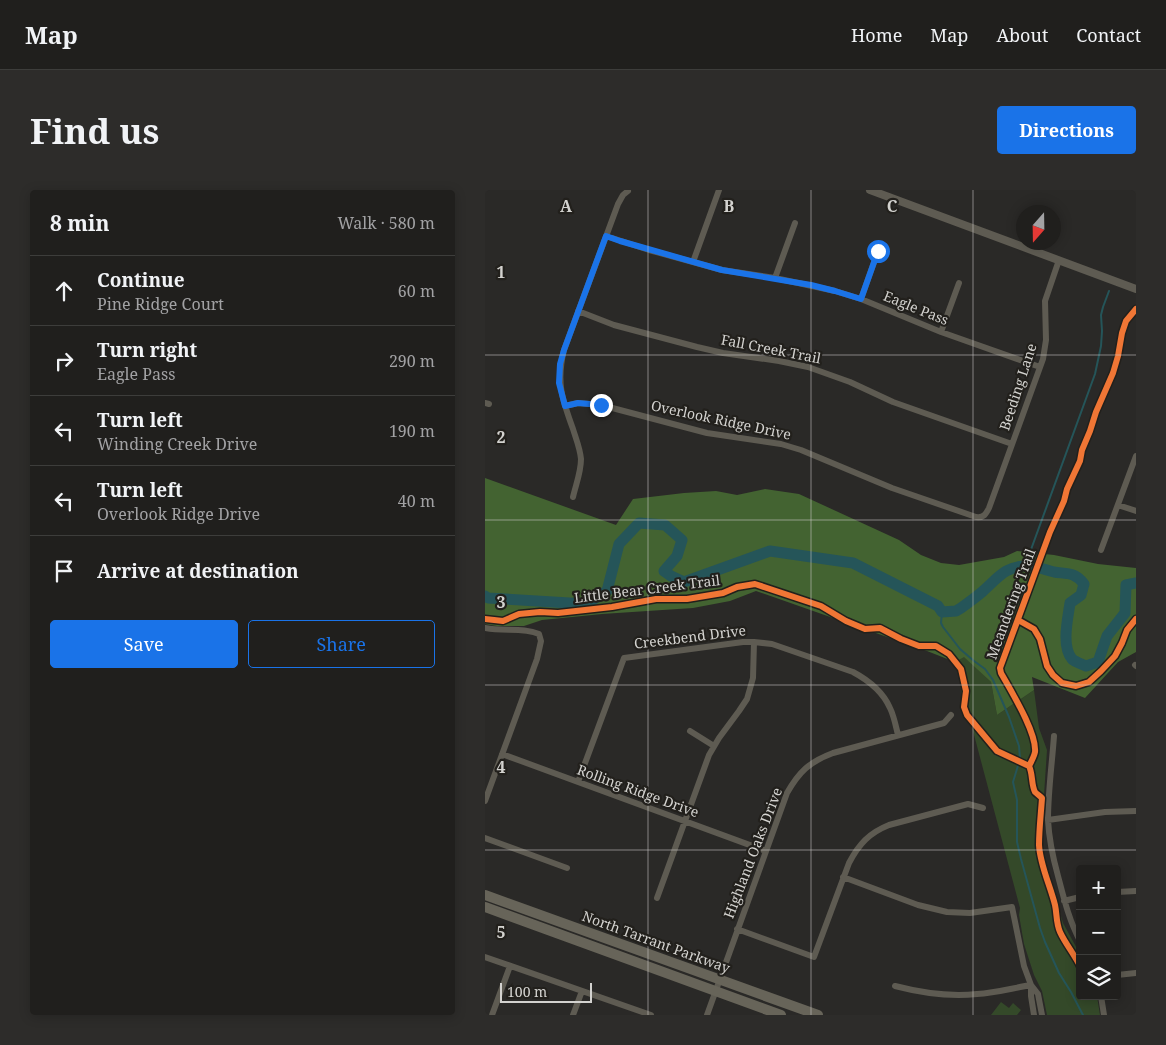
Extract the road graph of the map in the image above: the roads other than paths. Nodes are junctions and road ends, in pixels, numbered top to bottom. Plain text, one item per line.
1 (719, 190) edge
2 (870, 190) edge
3 (628, 191) edge
4 (795, 223) dead end
5 (606, 236) junction
6 (878, 251) dead end
7 (1059, 260) junction
8 (693, 262) junction
9 (775, 278) junction
10 (959, 283) dead end
11 (1136, 289) edge
12 (861, 299) junction
13 (578, 311) junction
14 (941, 332) junction
15 (1040, 367) junction
16 (565, 406) junction
17 (1012, 444) junction
18 (1136, 456) edge
19 (573, 497) dead end
20 (1118, 505) junction
21 (1136, 511) edge
22 (981, 517) joint
23 (1101, 550) dead end
24 (485, 628) edge
25 (755, 642) junction
26 (951, 715) dead end
27 (689, 731) dead end
28 (898, 736) junction
29 (1054, 736) dead end
30 (714, 746) junction
31 (502, 754) junction
32 (578, 782) junction
33 (485, 801) edge
34 (983, 808) dead end
35 (1136, 810) edge
36 (1049, 820) junction
37 (685, 821) junction
38 (485, 838) edge
39 (766, 851) junction
40 (567, 868) dead end
41 (843, 877) junction
42 (1136, 891) edge
43 (1121, 892) edge
44 (485, 895) edge
45 (657, 898) dead end
46 (1076, 898) edge
47 (1064, 901) junction
48 (485, 907) edge
49 (737, 930) junction
50 (1076, 934) edge
51 (485, 957) edge
52 (510, 966) junction
53 (1136, 973) edge
54 (1121, 974) edge
55 (719, 979) junction
56 (1031, 985) junction
57 (895, 986) dead end
58 (582, 991) junction
59 (715, 991) junction
60 (1102, 1000) edge
61 (492, 1015) edge
62 (573, 1015) edge
63 (651, 1015) edge
64 (707, 1015) edge
65 (781, 1015) edge
66 (818, 1015) edge
67 (1034, 1015) edge
68 (1042, 1015) edge
69 (1104, 1015) edge

1 - 8 street
2 - 7 street
3 - 5 street
4 - 9 street
5 - 8 street, Eagle Pass
5 - 13 street
6 - 12 street
7 - 11 street
7 - 15 street, Beeding Lane
8 - 9 street, Eagle Pass
9 - 12 street, Eagle Pass
10 - 14 street
12 - 14 street, Eagle Pass
13 - 16 street
13 - 17 street, Fall Creek Trail
14 - 15 street, Eagle Pass
15 - 17 street, Beeding Lane
16 - 19 street
16 - 22 street, Overlook Ridge Drive
17 - 22 street, Beeding Lane
18 - 20 street
20 - 21 street
20 - 23 street
24 - 31 street
25 - 28 street, Creekbend Drive
25 - 30 street
25 - 32 street, Creekbend Drive
26 - 28 street, Highland Oaks Drive
27 - 30 street
28 - 39 street, Highland Oaks Drive
29 - 36 street
30 - 37 street
31 - 32 street, Rolling Ridge Drive
31 - 33 street
32 - 37 street, Rolling Ridge Drive
34 - 41 street
35 - 36 street
36 - 47 street
37 - 39 street, Rolling Ridge Drive
37 - 45 street
38 - 40 street
39 - 49 street, Highland Oaks Drive
41 - 49 street
41 - 56 street
42 - 43 street
44 - 55 main road, North Tarrant Parkway
46 - 47 street
47 - 50 street
48 - 59 main road, North Tarrant Parkway
49 - 55 street, Highland Oaks Drive
51 - 52 street
52 - 58 street
52 - 61 street
53 - 54 street
55 - 59 street, Highland Oaks Drive
55 - 66 main road, North Tarrant Parkway
56 - 57 street
56 - 67 street
56 - 68 street
58 - 62 street
58 - 63 street
59 - 64 street, Highland Oaks Drive
59 - 65 main road, North Tarrant Parkway
60 - 69 street

